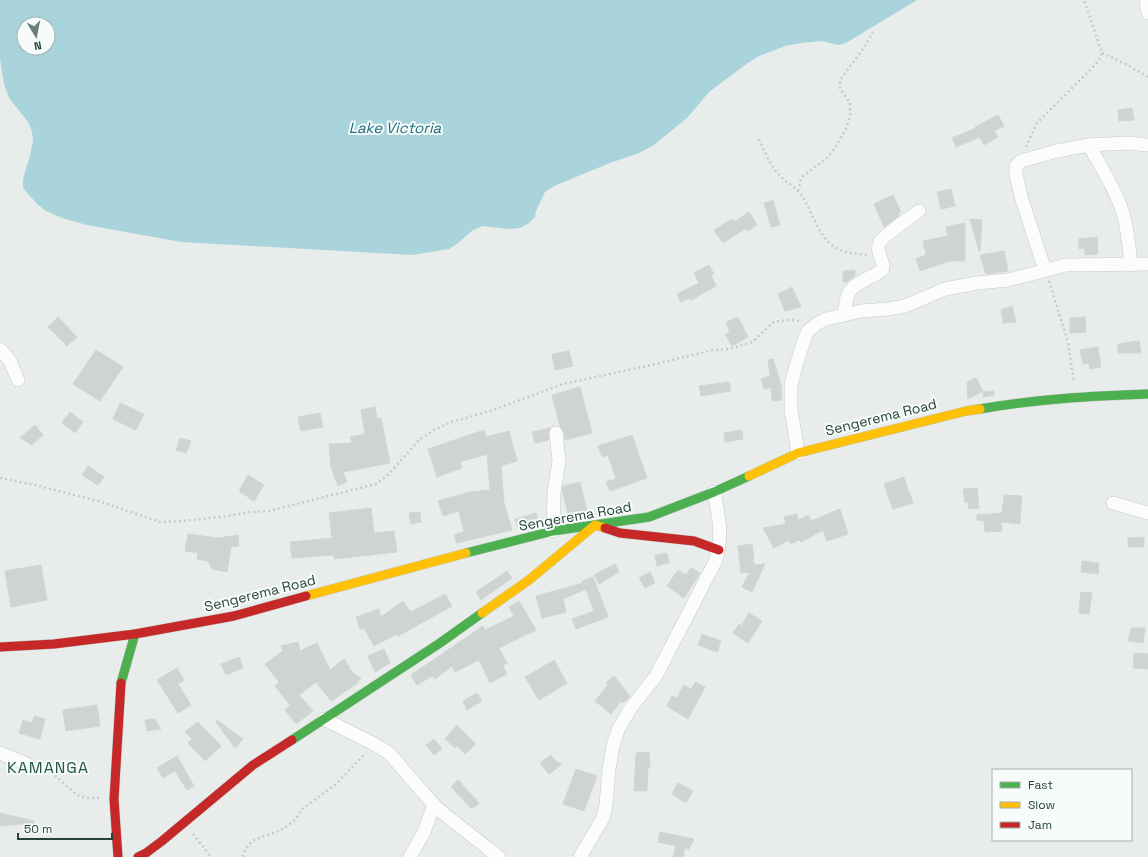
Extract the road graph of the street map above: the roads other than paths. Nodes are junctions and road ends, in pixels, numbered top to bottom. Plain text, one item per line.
1 (1146, 0) edge
2 (1148, 13) edge
3 (1089, 145) junction
4 (1148, 145) edge
5 (919, 211) dead end
6 (1148, 264) edge
7 (1131, 265) junction
8 (1045, 270) junction
9 (844, 314) junction
10 (0, 349) edge
11 (18, 380) dead end
12 (1148, 394) edge
13 (556, 433) dead end
14 (798, 453) junction
15 (714, 492) junction
16 (1113, 503) dead end
17 (1148, 513) edge
18 (595, 525) junction
19 (553, 532) junction
20 (719, 550) junction
21 (135, 634) junction
22 (0, 647) edge
23 (324, 719) junction
24 (0, 752) edge
25 (27, 764) road end
26 (434, 805) junction
27 (118, 857) edge
28 (138, 857) edge
29 (410, 857) edge
30 (499, 857) edge
31 (580, 857) edge

1 - 2 street
3 - 4 street
3 - 7 street
3 - 8 street
5 - 9 street
6 - 7 street
7 - 8 street
8 - 9 street
9 - 14 street
10 - 11 street
12 - 14 main road, Sengerema Road
13 - 19 street
14 - 15 main road, Sengerema Road
15 - 18 main road, Sengerema Road
15 - 20 street
16 - 17 street
18 - 19 main road, Sengerema Road
18 - 20 main road
18 - 23 main road
19 - 21 main road, Sengerema Road
20 - 31 street
21 - 22 main road, Sengerema Road
21 - 27 main road
23 - 26 street
23 - 28 main road
24 - 25 street
26 - 29 street
26 - 30 street

